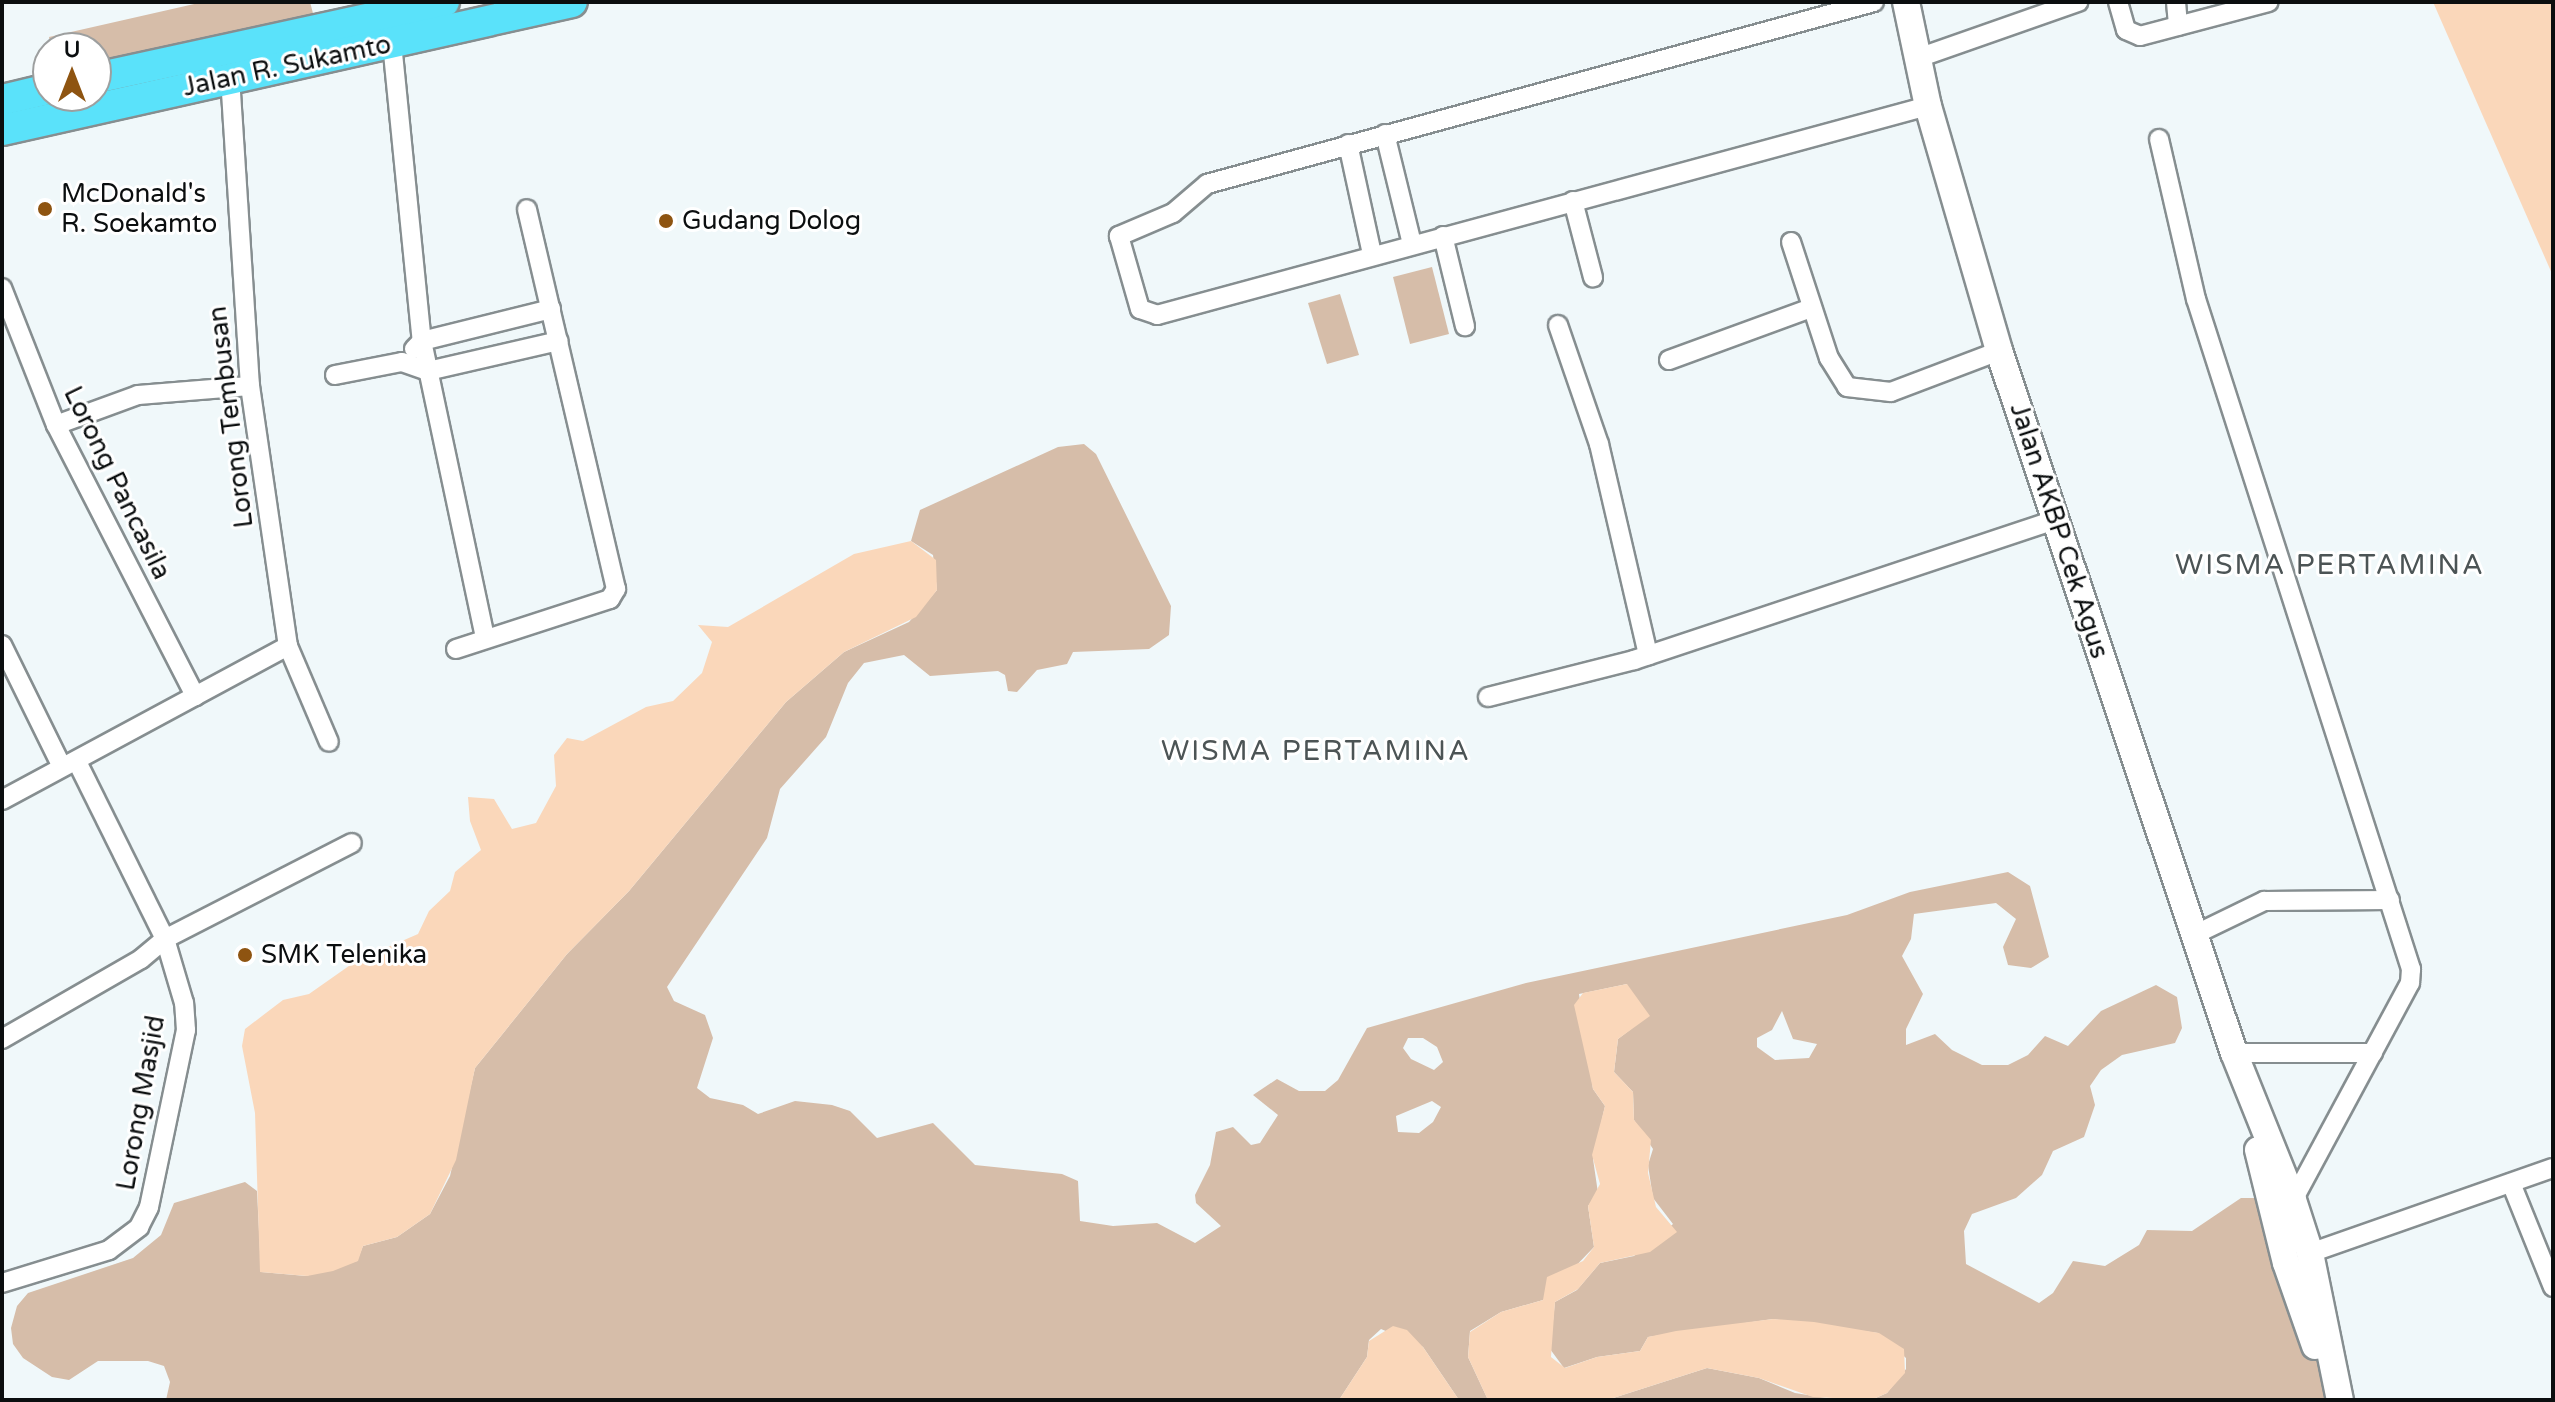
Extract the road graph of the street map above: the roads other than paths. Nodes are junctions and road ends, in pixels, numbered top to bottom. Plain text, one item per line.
1 (444, 2) edge
2 (572, 2) edge
3 (1874, 2) edge
4 (1906, 2) edge
5 (2078, 2) edge
6 (2118, 2) edge
7 (2176, 2) edge
8 (2269, 2) edge
9 (2178, 26) junction
10 (392, 43) junction
11 (1918, 58) junction
12 (112, 75) edge
13 (230, 77) junction
14 (32, 93) edge
15 (2, 100) edge
16 (1928, 106) junction
17 (2, 130) edge
18 (1385, 134) junction
19 (2159, 139) dead end
20 (1348, 144) junction
21 (1573, 201) junction
22 (527, 209) dead end
23 (1443, 236) junction
24 (1791, 242) dead end
25 (1412, 244) junction
26 (1372, 254) junction
27 (1593, 277) dead end
28 (2, 288) edge
29 (1811, 308) junction
30 (551, 309) junction
31 (1558, 325) dead end
32 (1465, 326) dead end
33 (422, 341) junction
34 (559, 341) junction
35 (1999, 351) junction
36 (1669, 360) dead end
37 (402, 362) junction
38 (428, 371) junction
39 (335, 375) dead end
40 (250, 386) junction
41 (56, 425) junction
42 (2055, 520) junction
43 (485, 638) junction
44 (2, 645) edge
45 (288, 646) junction
46 (456, 649) dead end
47 (1648, 655) junction
48 (195, 696) junction
49 (1488, 697) dead end
50 (329, 742) dead end
51 (70, 764) junction
52 (2, 800) edge
53 (352, 843) dead end
54 (2390, 900) junction
55 (2196, 934) junction
56 (165, 939) junction
57 (2, 1039) edge
58 (2234, 1053) junction
59 (2373, 1053) junction
60 (2553, 1168) edge
61 (2511, 1183) junction
62 (2293, 1200) junction
63 (2310, 1253) junction
64 (2, 1283) edge
65 (2553, 1287) edge
66 (2334, 1400) edge
67 (2340, 1400) edge

1 - 12 highway, Jalan R. Sukamto
2 - 10 highway, Jalan R. Sukamto
3 - 18 street
4 - 11 main road, Jalan AKBP Cek Agus
5 - 11 street
6 - 9 street
7 - 9 street
8 - 9 street
10 - 13 highway, Jalan R. Sukamto
10 - 33 street
11 - 16 main road, Jalan AKBP Cek Agus
13 - 17 highway, Jalan R. Sukamto
13 - 40 street, Lorong Tembusan
14 - 15 highway
16 - 21 street
16 - 35 main road, Jalan AKBP Cek Agus
18 - 20 street
18 - 25 street
19 - 54 street
20 - 26 street
20 - 26 street
21 - 23 street
21 - 27 street
22 - 30 street
23 - 25 street
23 - 32 street
24 - 29 street
25 - 26 street
28 - 41 street, Lorong Pancasila
29 - 35 street
29 - 36 street
30 - 33 street
30 - 34 street
31 - 47 street
33 - 37 street
33 - 38 street
34 - 38 street
34 - 43 street
35 - 42 main road, Jalan AKBP Cek Agus
37 - 38 street
37 - 39 street
38 - 43 street
40 - 41 street
40 - 45 street, Lorong Tembusan
41 - 48 street, Lorong Pancasila
42 - 47 street
42 - 55 main road, Jalan AKBP Cek Agus
43 - 46 street
44 - 51 street, Lorong Masjid
45 - 48 street
45 - 50 street, Lorong Tembusan
47 - 49 street
48 - 51 street
51 - 52 street
51 - 56 street, Lorong Masjid
53 - 56 street
54 - 55 street
54 - 59 street
55 - 58 main road, Jalan AKBP Cek Agus
56 - 57 street
56 - 64 street, Lorong Masjid
58 - 59 street
58 - 62 main road, Jalan AKBP Cek Agus
58 - 66 main road, Jalan AKBP Cek Agus
59 - 62 street
60 - 61 street
61 - 63 street
61 - 65 street
62 - 63 main road, Jalan AKBP Cek Agus
63 - 67 main road, Jalan AKBP Cek Agus

